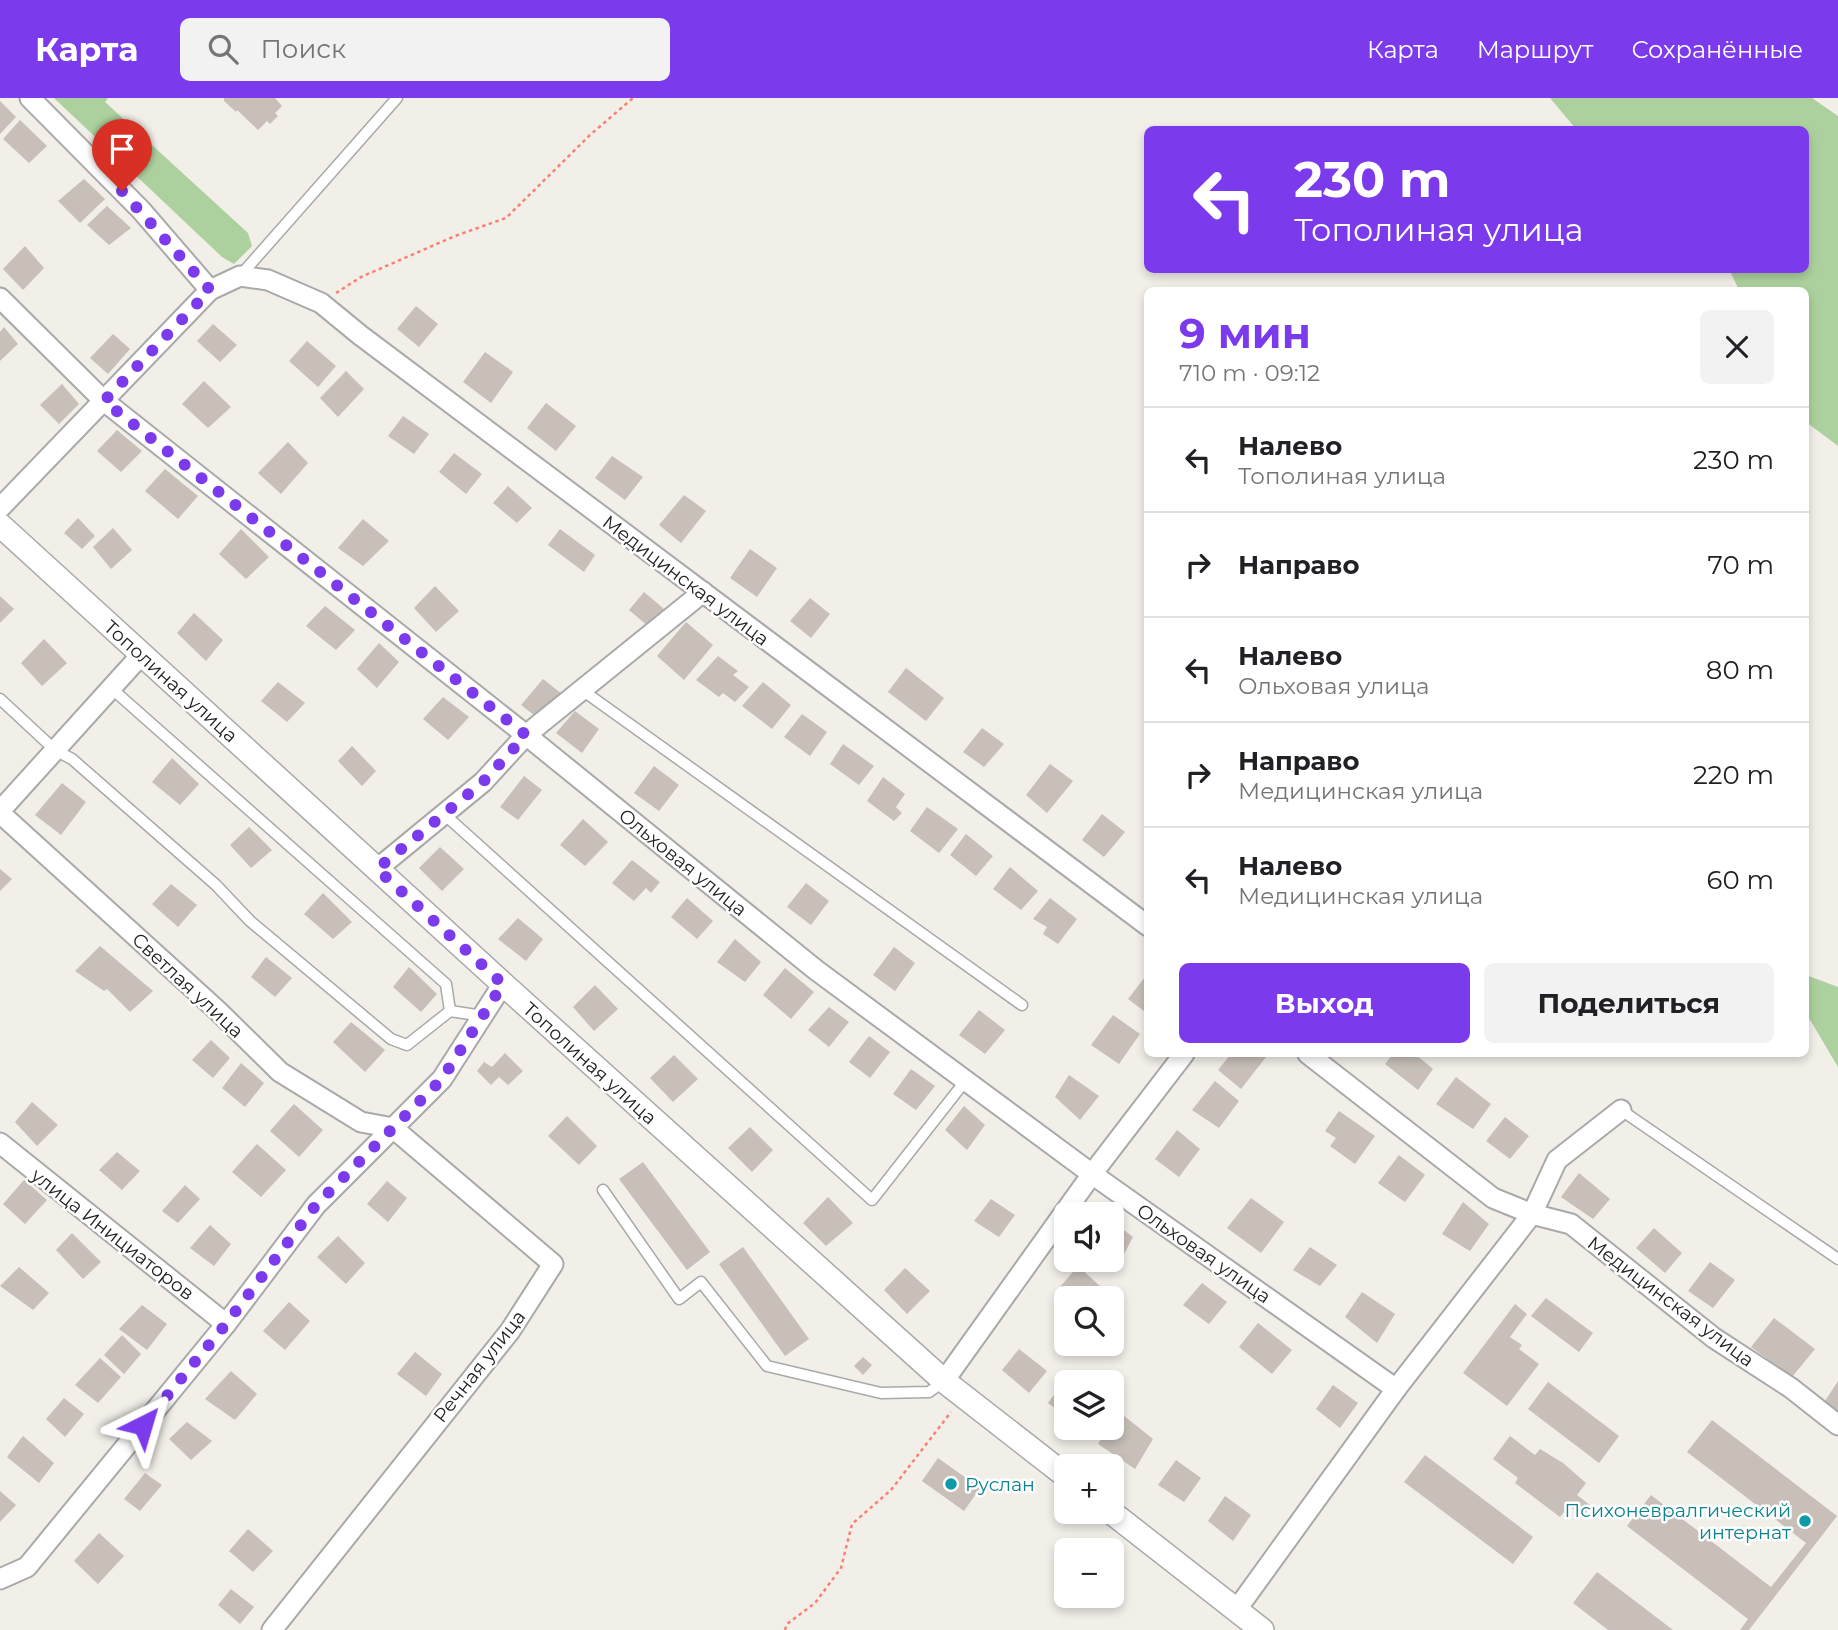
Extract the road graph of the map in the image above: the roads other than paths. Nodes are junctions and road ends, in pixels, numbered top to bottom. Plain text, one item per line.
1 (30, 98) edge
2 (397, 98) edge
3 (240, 276) junction
4 (210, 290) junction
5 (0, 298) edge
6 (104, 401) junction
7 (0, 508) edge
8 (0, 525) edge
9 (703, 592) junction
10 (142, 654) junction
11 (111, 688) junction
12 (582, 690) junction
13 (0, 699) edge
14 (526, 735) junction
15 (55, 750) junction
16 (0, 812) edge
17 (444, 814) junction
18 (377, 869) junction
19 (1144, 923) edge
20 (503, 984) junction
21 (1022, 1006) dead end
22 (450, 1011) junction
23 (483, 1016) junction
24 (1182, 1057) edge
25 (1312, 1057) edge
26 (966, 1080) junction
27 (1621, 1110) joint
28 (393, 1128) junction
29 (3, 1153) edge
30 (1092, 1174) junction
31 (603, 1190) dead end
32 (1532, 1214) junction
33 (1838, 1259) edge
34 (226, 1324) junction
35 (944, 1381) junction
36 (1396, 1389) junction
37 (1838, 1425) edge
38 (1054, 1467) edge
39 (1124, 1522) edge
40 (0, 1579) edge
41 (1237, 1609) junction
42 (272, 1630) edge
43 (1262, 1630) edge

1 - 4 street
2 - 3 lane
3 - 4 street
3 - 9 street, Медицинская улица
4 - 6 street
5 - 6 street, Ольховая улица
6 - 7 street
6 - 14 street, Ольховая улица
8 - 10 street, Тополиная улица
9 - 12 street
9 - 19 street, Медицинская улица
10 - 11 street
10 - 18 street, Тополиная улица
11 - 15 street
11 - 22 lane
12 - 14 street
12 - 21 lane
13 - 15 lane
14 - 17 street
14 - 26 street, Ольховая улица
15 - 16 street
15 - 22 lane
16 - 28 street, Светлая улица
17 - 18 street
17 - 26 lane
18 - 20 street, Тополиная улица
20 - 23 street
20 - 35 street, Тополиная улица
22 - 23 lane
23 - 28 street
24 - 30 street
25 - 32 street, Медицинская улица
26 - 30 street, Ольховая улица
27 - 32 street
27 - 33 lane
28 - 34 street
28 - 42 street, Речная улица
29 - 34 street, улица Инициаторов
30 - 35 street
30 - 36 street, Ольховая улица
31 - 35 lane
32 - 36 street
32 - 37 street, Медицинская улица
34 - 40 street
35 - 38 street, Тополиная улица
36 - 41 street
39 - 41 street
41 - 43 street

